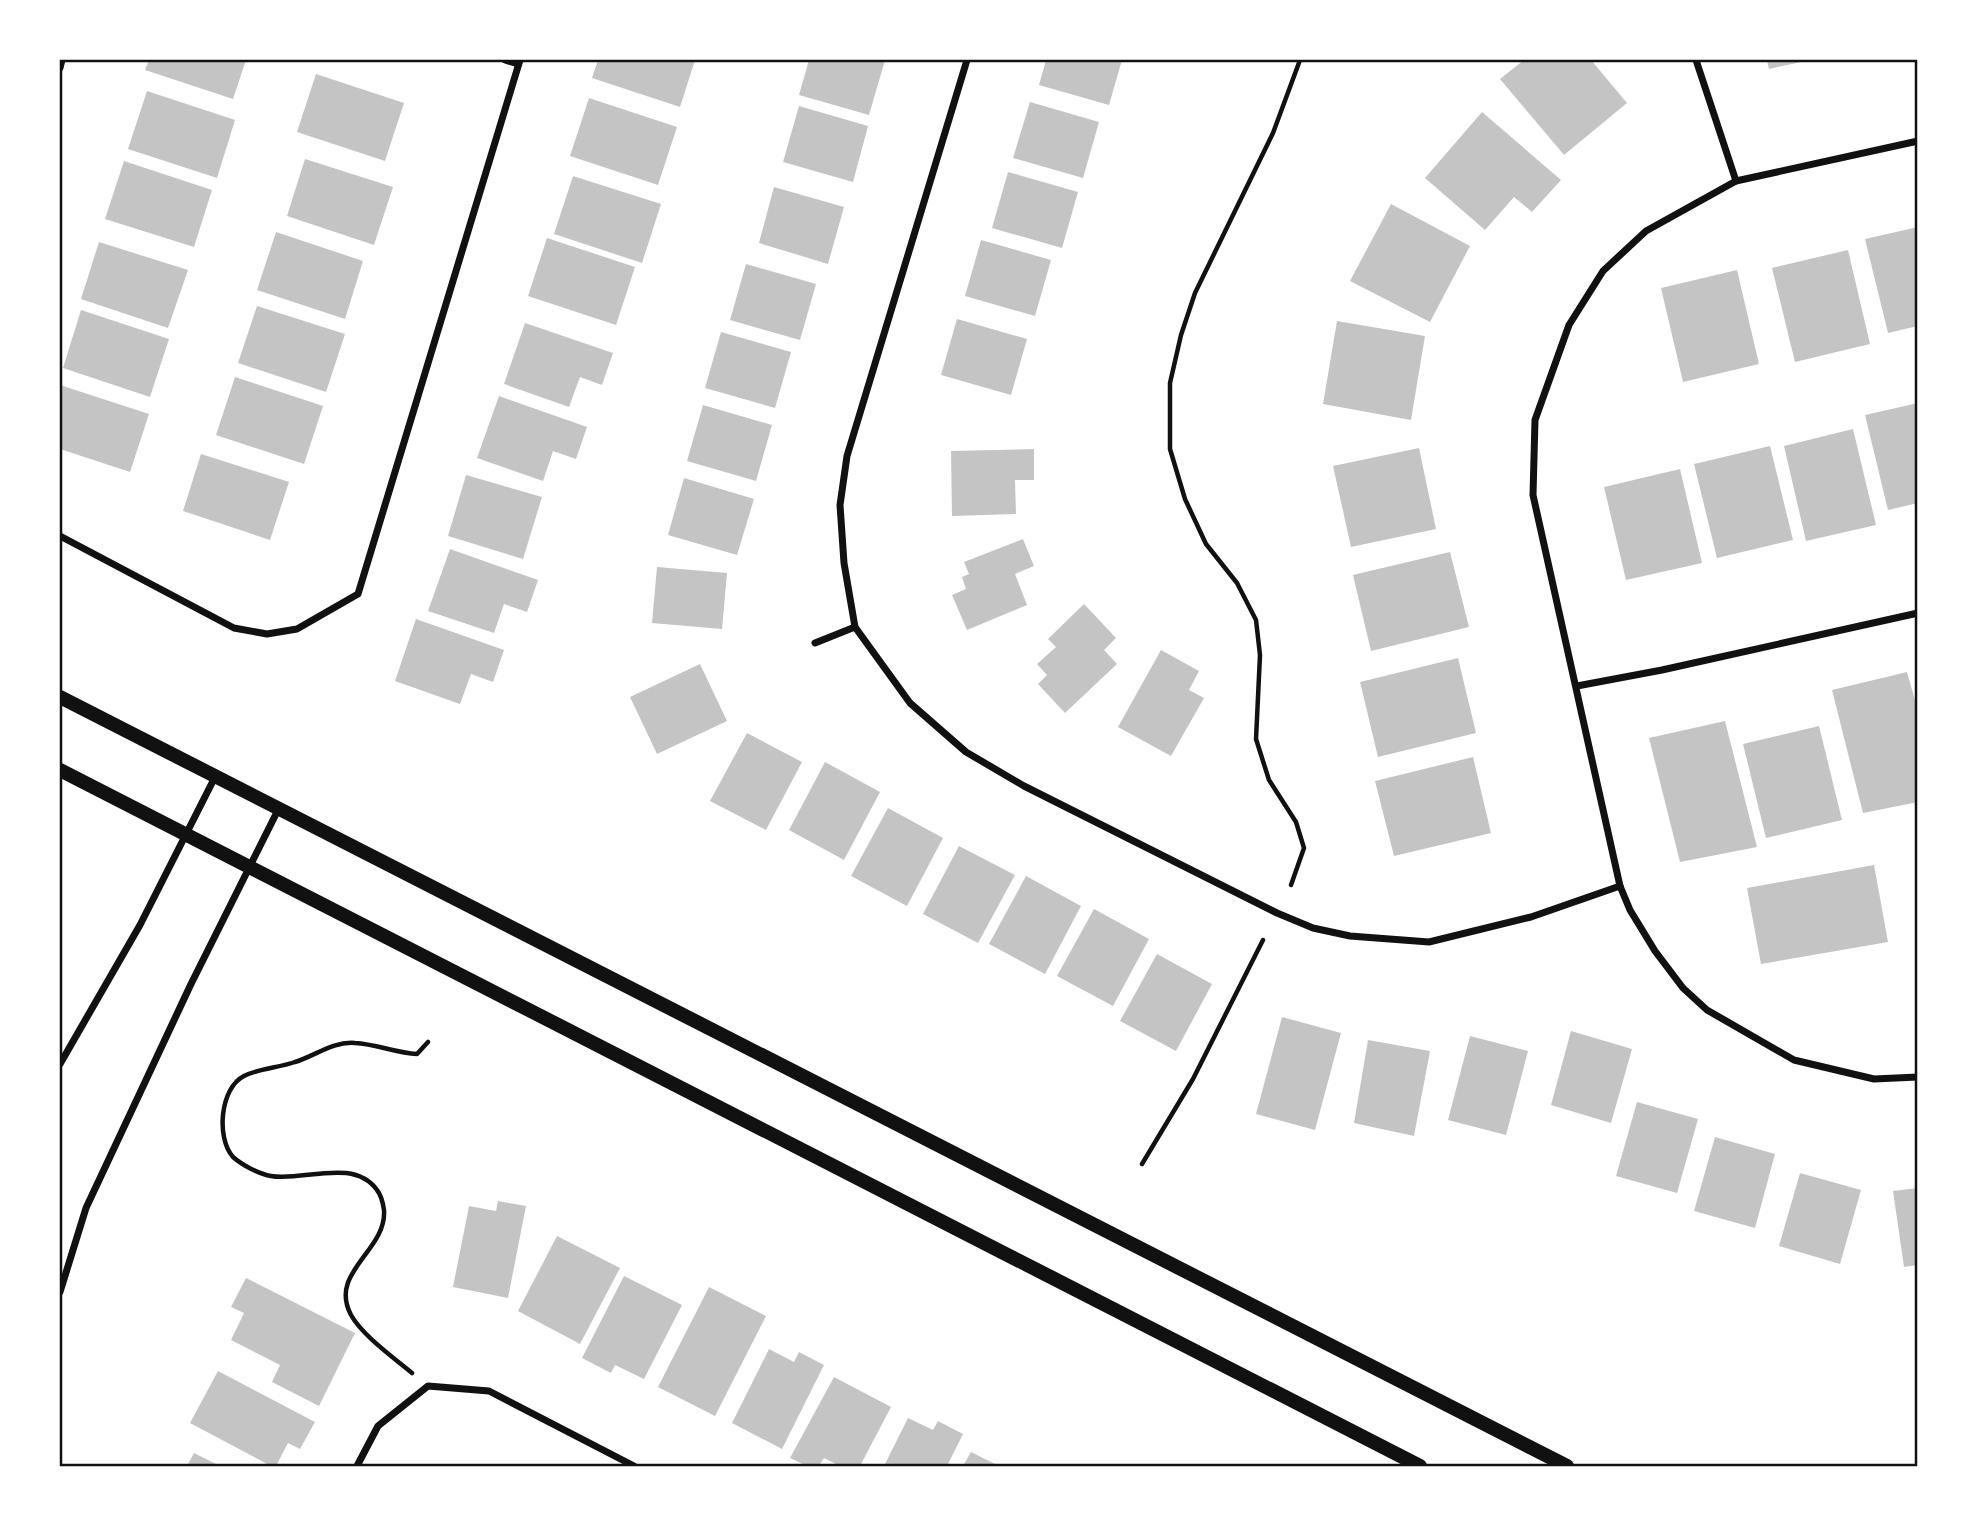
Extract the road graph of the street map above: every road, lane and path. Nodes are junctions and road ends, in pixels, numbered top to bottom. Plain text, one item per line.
1 (62, 60) edge
2 (505, 60) edge
3 (967, 60) edge
4 (1300, 60) edge
5 (1696, 60) edge
6 (519, 62) edge
7 (60, 68) edge
8 (1917, 141) edge
9 (1736, 181) junction
10 (60, 536) edge
11 (1917, 613) edge
12 (855, 626) junction
13 (815, 643) dead end
14 (1577, 686) junction
15 (60, 697) edge
16 (60, 770) edge
17 (215, 777) junction
18 (278, 810) junction
19 (186, 835) junction
20 (250, 867) junction
21 (1291, 885) dead end
22 (1620, 886) junction
23 (1263, 940) dead end
24 (428, 1042) dead end
25 (60, 1064) edge
26 (1917, 1077) edge
27 (1142, 1164) dead end
28 (60, 1292) edge
29 (389, 1355) dead end
30 (356, 1466) edge
31 (634, 1466) edge
32 (1420, 1466) edge
33 (1567, 1466) edge

1 - 7 street
2 - 6 street
3 - 12 street
4 - 21 path
5 - 9 street
6 - 10 street
8 - 9 street
9 - 14 street
11 - 14 street
12 - 13 street
12 - 22 street
14 - 22 street
15 - 17 main road
16 - 19 main road
17 - 18 main road
17 - 19 street
18 - 20 street
18 - 33 main road
19 - 20 main road
19 - 25 street
20 - 28 street
20 - 32 main road
22 - 26 street
23 - 27 path
24 - 29 path
30 - 31 street

